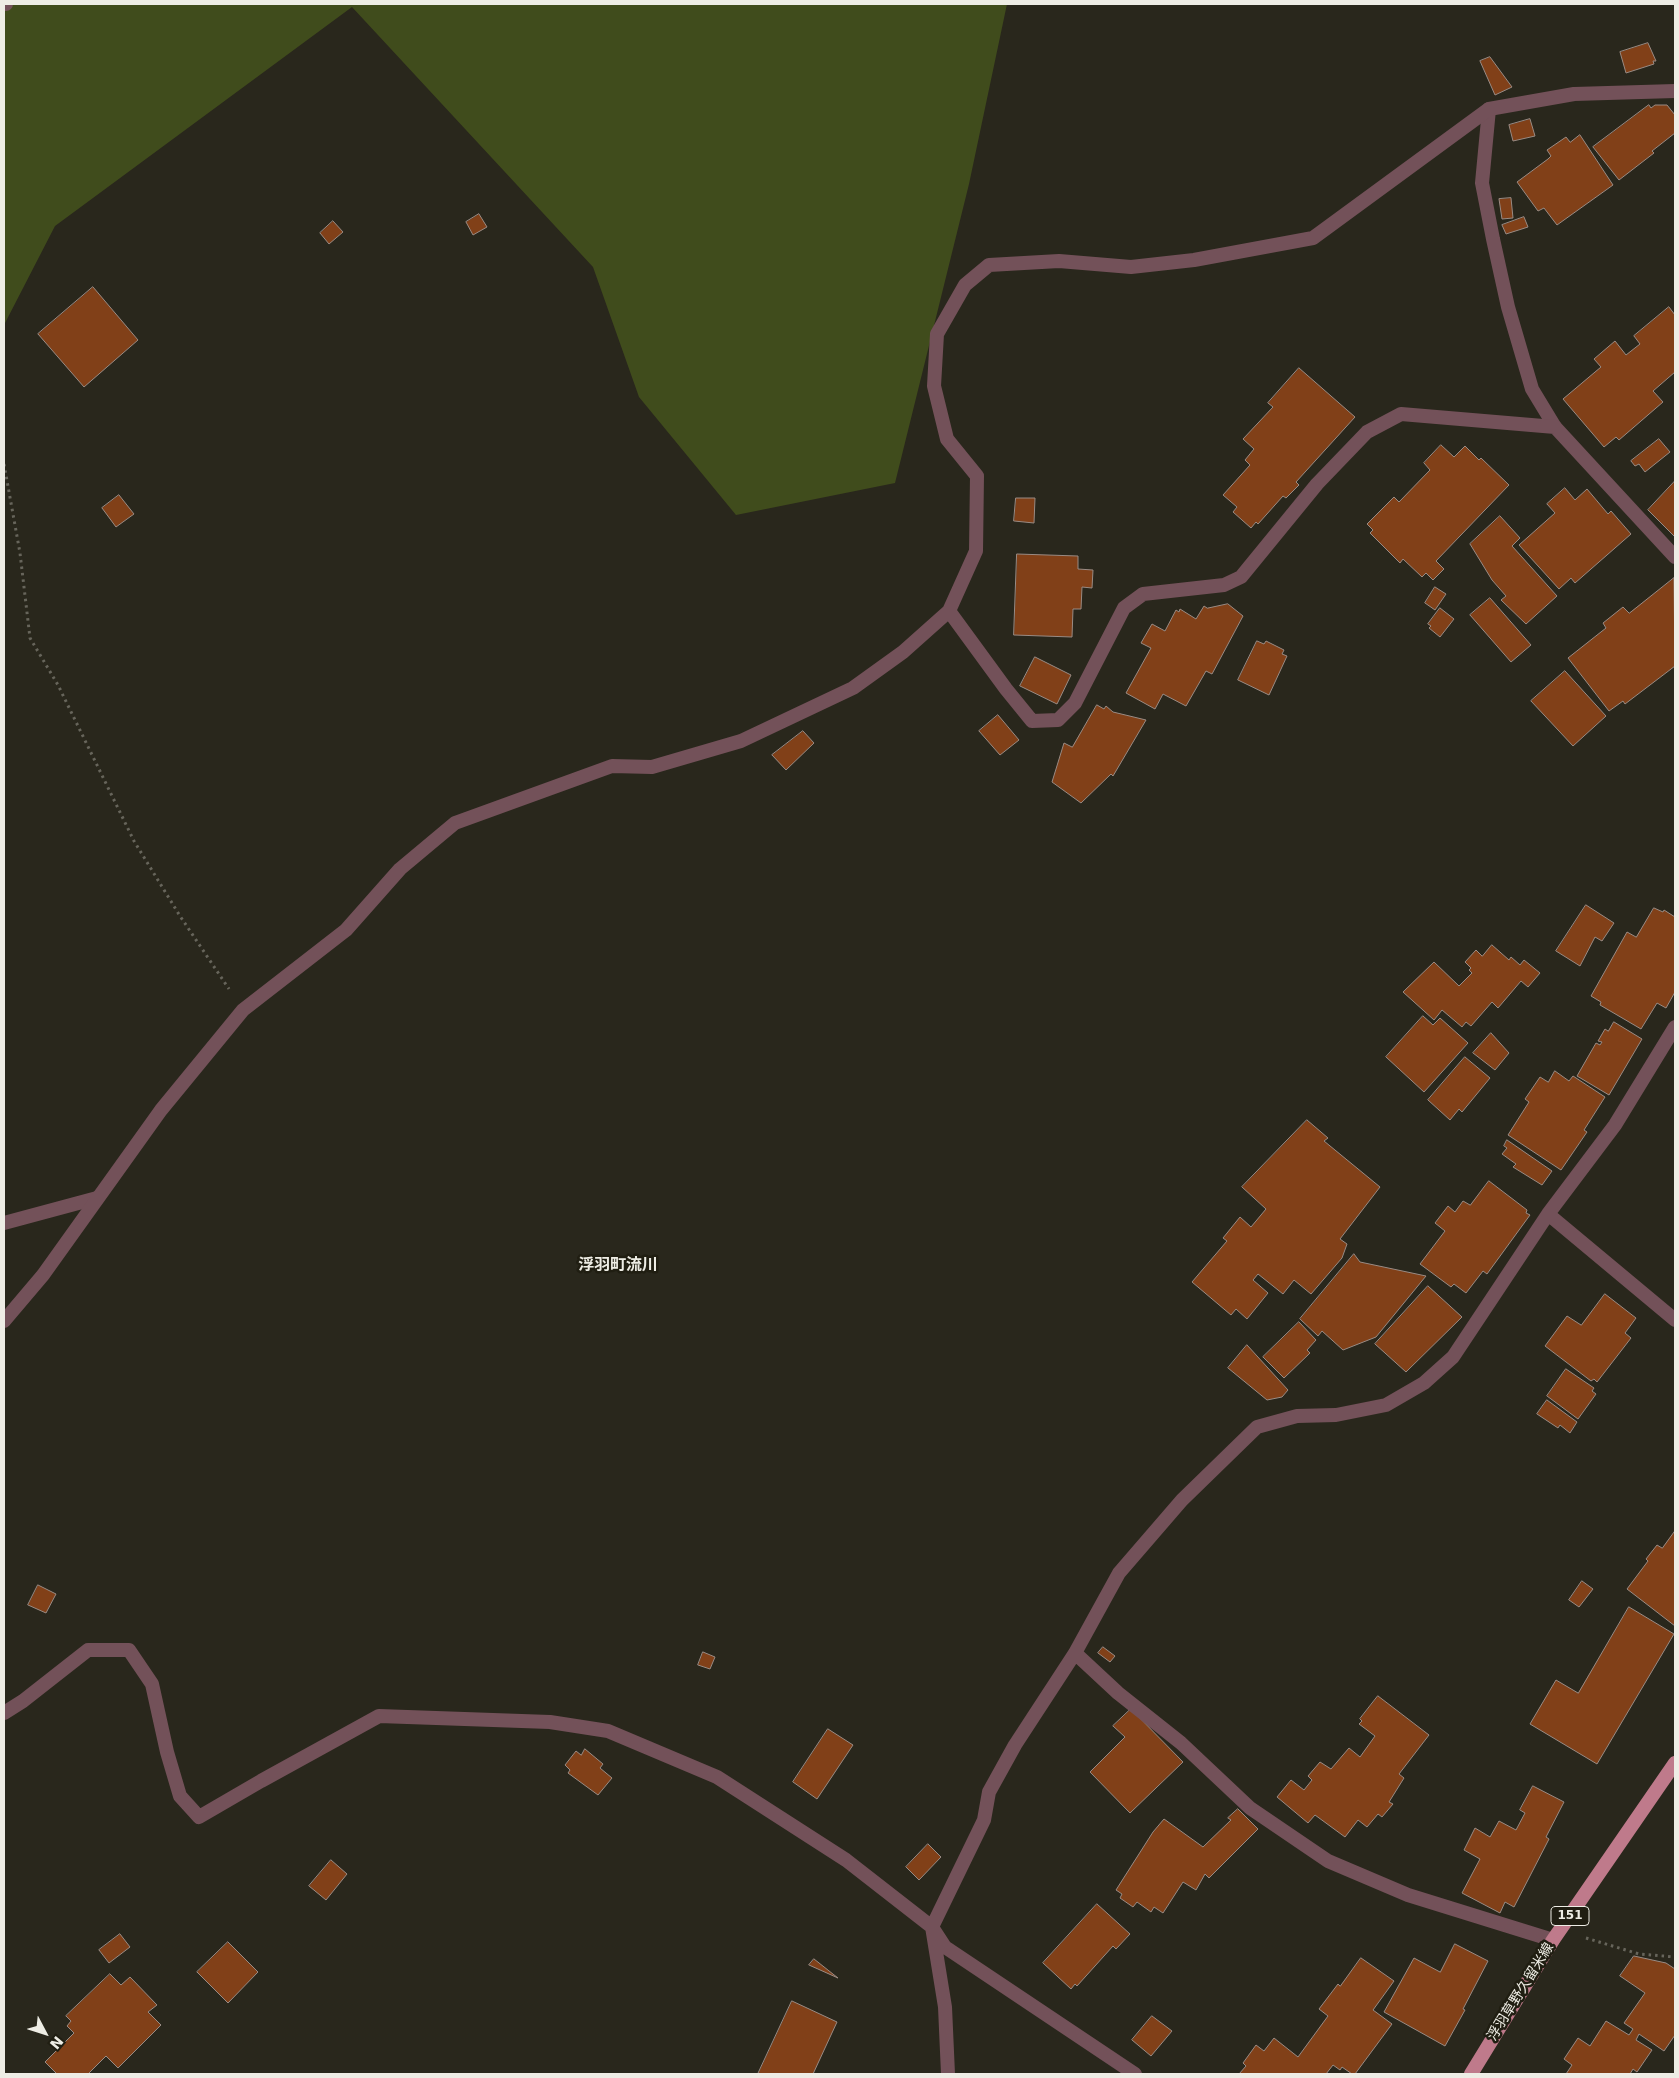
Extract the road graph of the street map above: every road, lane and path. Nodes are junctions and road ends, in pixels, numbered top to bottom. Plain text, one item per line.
1 (1675, 91) edge
2 (1489, 109) junction
3 (1555, 427) junction
4 (4, 464) edge
5 (1675, 557) edge
6 (949, 611) junction
7 (243, 1010) junction
8 (1675, 1027) edge
9 (98, 1198) junction
10 (1548, 1214) junction
11 (4, 1223) edge
12 (1675, 1320) edge
13 (4, 1321) edge
14 (1075, 1653) junction
15 (4, 1713) edge
16 (1675, 1763) edge
17 (932, 1927) junction
18 (1553, 1940) junction
19 (1675, 1957) edge
20 (948, 2074) edge
21 (1135, 2074) edge
22 (1471, 2074) edge

1 - 2 street
2 - 3 street
2 - 6 street
3 - 5 street
3 - 6 street
4 - 7 path
6 - 7 street
7 - 9 street
8 - 10 street
9 - 11 street
9 - 13 street
10 - 12 street
10 - 14 street
14 - 17 street
14 - 18 street
15 - 17 street
16 - 18 main road, 浮羽草野久留米線 / 151
17 - 20 street
17 - 21 street
18 - 19 path
18 - 22 main road, 浮羽草野久留米線 / 151

